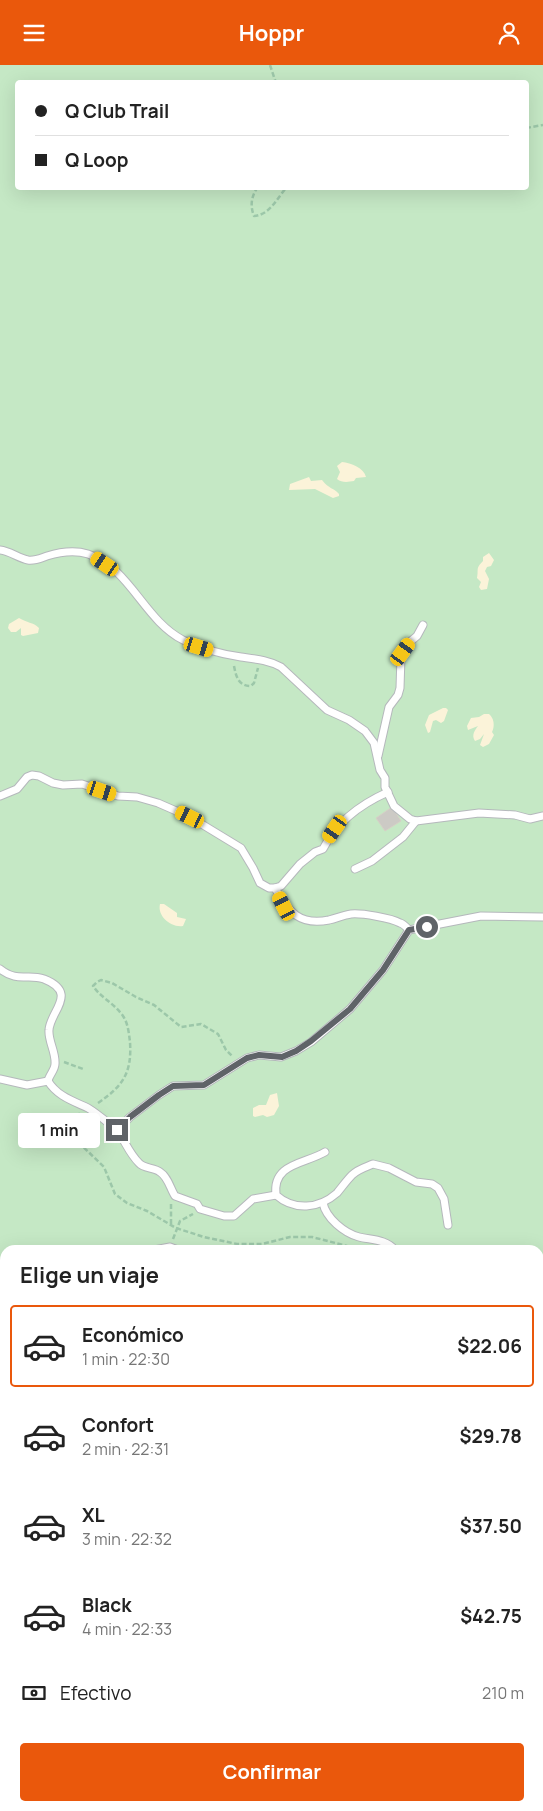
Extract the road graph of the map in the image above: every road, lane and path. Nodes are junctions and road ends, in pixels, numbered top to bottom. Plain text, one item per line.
1 (270, 65) edge
2 (275, 80) edge
3 (543, 125) edge
4 (529, 127) edge
5 (256, 190) edge
6 (284, 190) edge
7 (0, 549) edge
8 (423, 625) dead end
9 (222, 653) junction
10 (261, 660) junction
11 (378, 757) junction
12 (388, 792) junction
13 (0, 796) edge
14 (543, 816) edge
15 (416, 821) junction
16 (356, 869) dead end
17 (275, 888) junction
18 (543, 917) edge
19 (409, 930) junction
20 (0, 969) edge
21 (54, 1052) junction
22 (247, 1058) junction
23 (83, 1069) dead end
24 (0, 1079) edge
25 (48, 1081) junction
26 (89, 1109) junction
27 (117, 1130) junction
28 (325, 1152) dead end
29 (171, 1191) junction
30 (276, 1195) junction
31 (323, 1203) junction
32 (200, 1209) junction
33 (170, 1224) junction
34 (448, 1225) dead end
35 (176, 1228) junction
36 (171, 1245) edge
37 (343, 1245) edge
38 (390, 1245) edge

1 - 2 path
3 - 4 path
5 - 6 path
7 - 9 lane
8 - 11 lane
9 - 10 lane
9 - 10 path
10 - 11 lane
11 - 12 lane
12 - 15 lane
12 - 17 lane
13 - 17 lane
14 - 15 lane
15 - 16 lane
17 - 19 lane
18 - 19 lane
19 - 22 lane
20 - 21 lane
21 - 23 path
21 - 25 lane
22 - 26 path
22 - 27 lane
24 - 25 lane
25 - 26 lane
26 - 27 lane
26 - 33 path
27 - 29 lane
28 - 30 lane
29 - 32 lane
29 - 33 path
30 - 31 lane
30 - 32 lane
31 - 34 lane
31 - 38 lane
32 - 35 path
33 - 35 path
35 - 36 path
35 - 37 path

